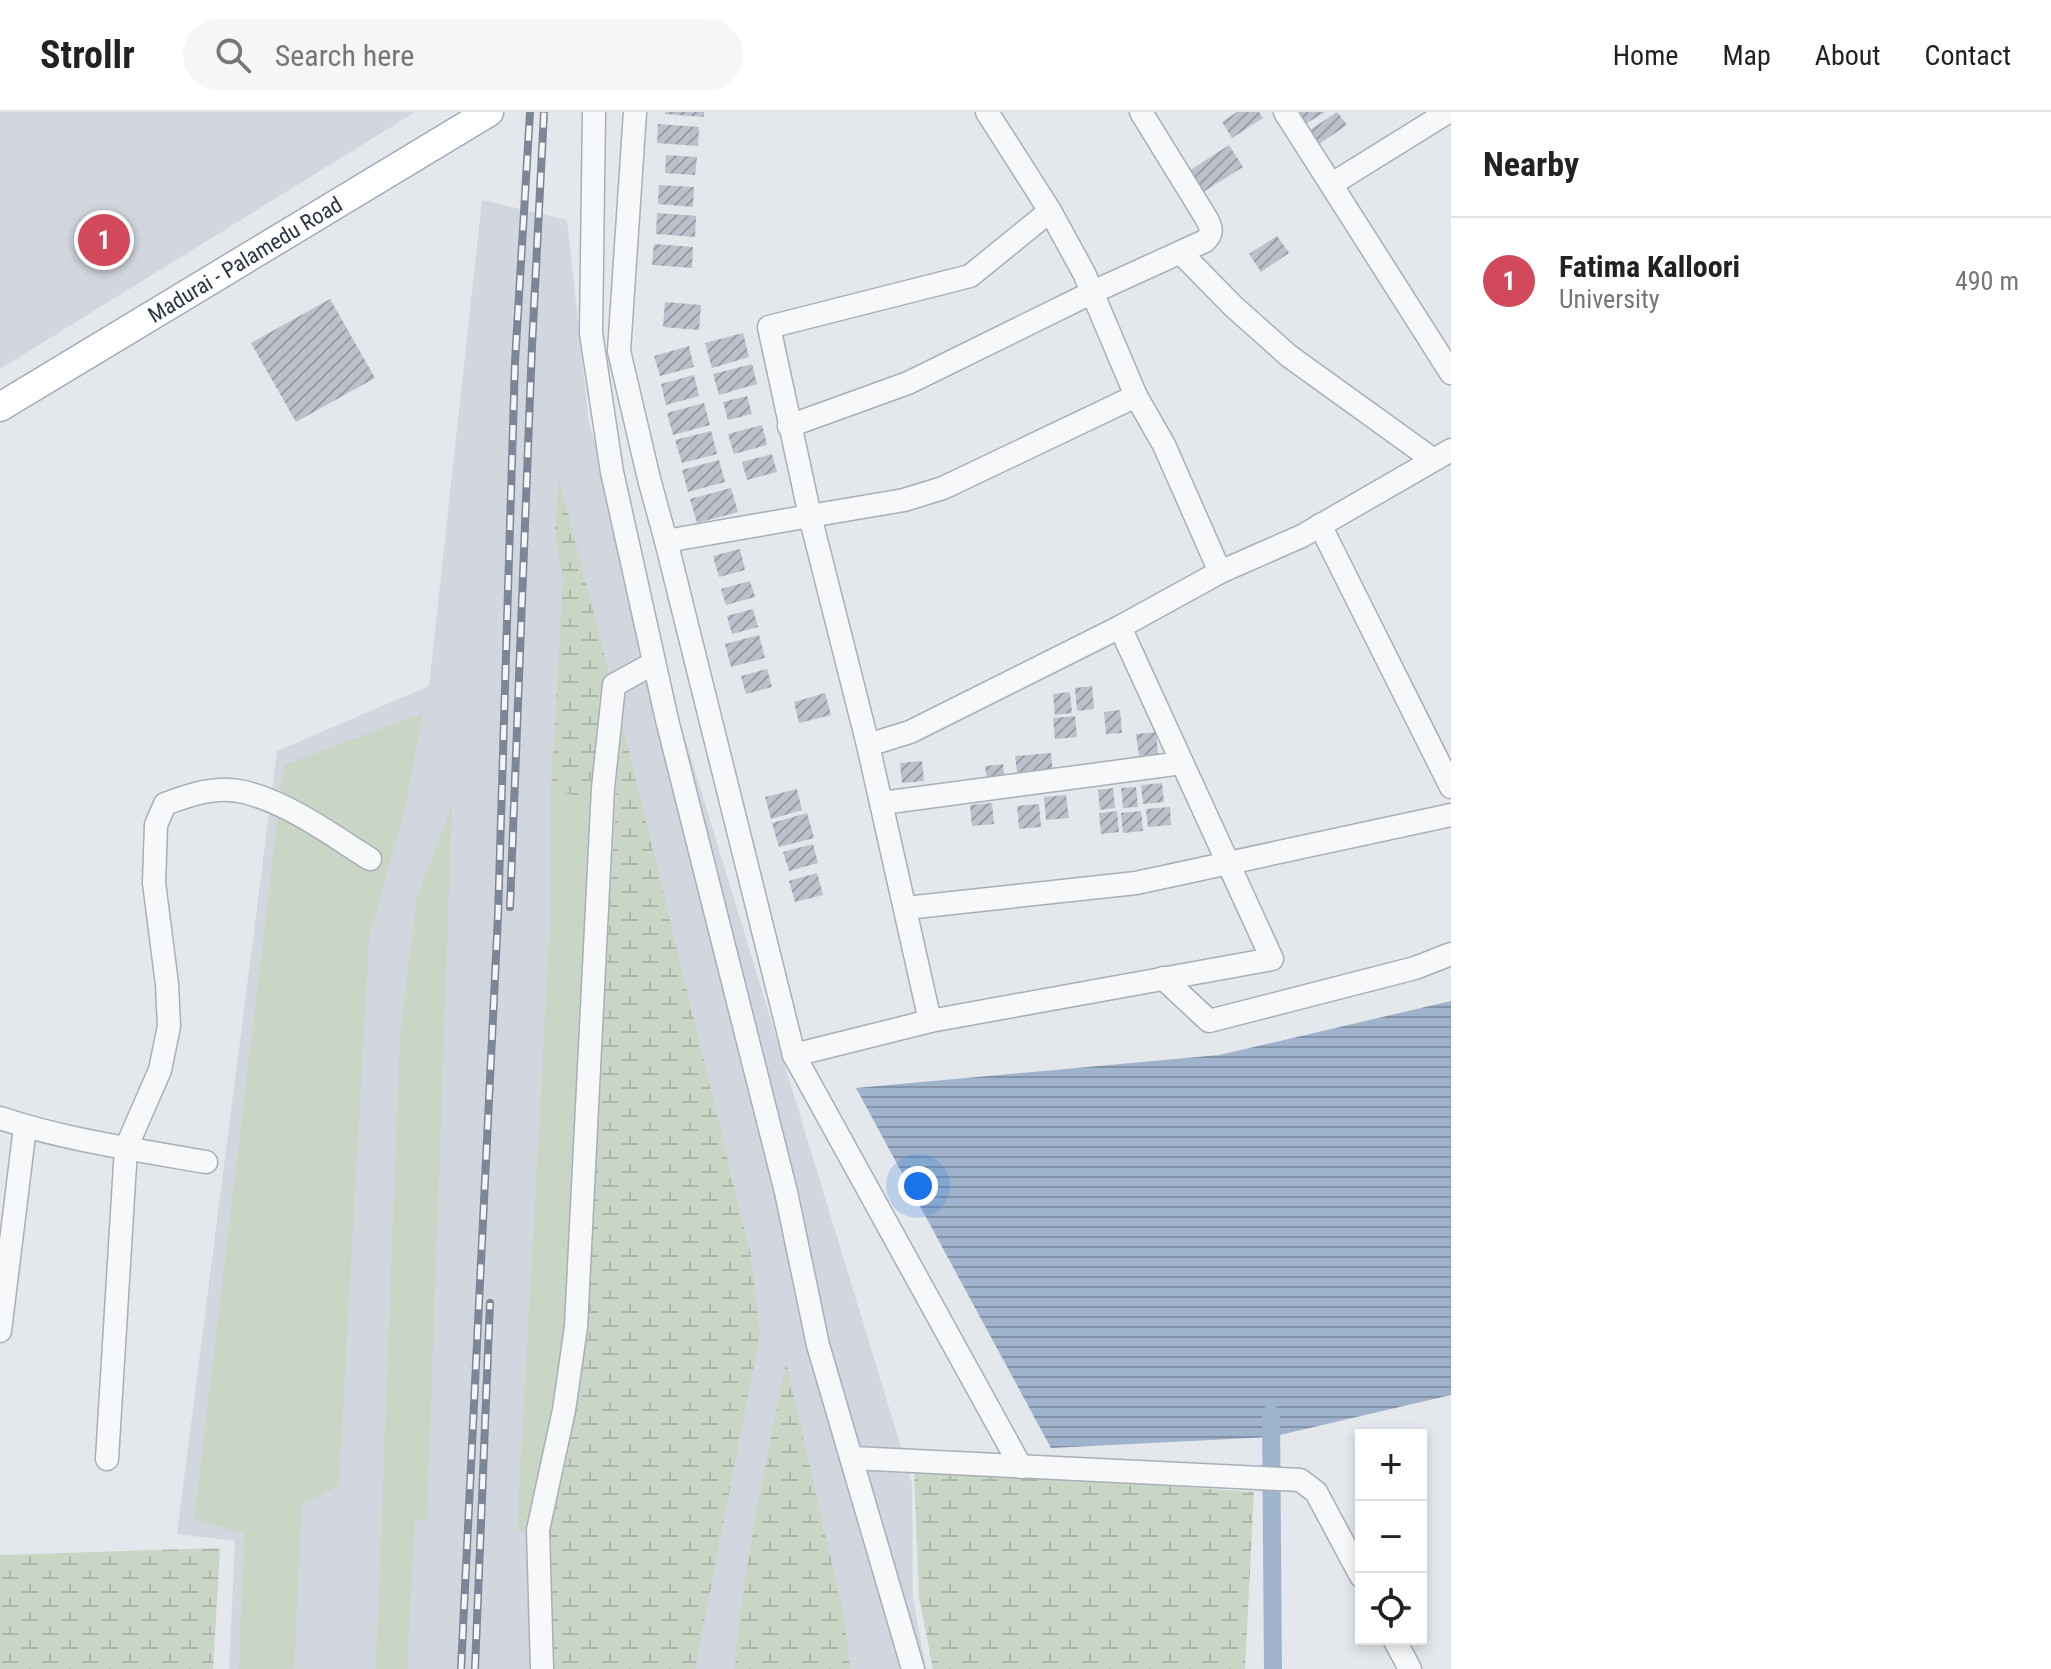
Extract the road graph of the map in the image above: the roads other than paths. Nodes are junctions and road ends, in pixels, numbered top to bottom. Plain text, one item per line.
1 (489, 112) edge
2 (594, 112) edge
3 (635, 112) edge
4 (987, 112) edge
5 (1141, 112) edge
6 (1285, 112) edge
7 (1444, 118) edge
8 (1332, 184) junction
9 (1050, 211) junction
10 (1181, 253) junction
11 (1093, 292) junction
12 (1451, 373) edge
13 (1136, 396) junction
14 (0, 407) edge
15 (789, 426) junction
16 (1442, 455) edge
17 (810, 516) junction
18 (1320, 525) junction
19 (666, 541) junction
20 (1220, 572) junction
21 (1120, 627) junction
22 (654, 663) junction
23 (868, 745) junction
24 (1182, 763) junction
25 (1451, 787) edge
26 (882, 803) junction
27 (1451, 815) edge
28 (370, 859) dead end
29 (1227, 862) junction
30 (906, 908) junction
31 (1451, 954) edge
32 (1163, 978) junction
33 (930, 1021) junction
34 (794, 1055) junction
35 (0, 1118) edge
36 (25, 1127) junction
37 (126, 1148) junction
38 (206, 1162) dead end
39 (0, 1331) edge
40 (853, 1458) junction
41 (107, 1459) dead end
42 (1021, 1467) junction
43 (1359, 1573) edge
44 (1397, 1645) edge
45 (542, 1669) edge
46 (913, 1669) edge
47 (1410, 1669) edge

1 - 14 main road, Madurai - Palamedu Road
2 - 22 street
3 - 19 street
4 - 9 street
5 - 10 street
6 - 8 street
7 - 8 street
8 - 12 street
9 - 11 street
9 - 15 street
10 - 11 street
10 - 16 street
11 - 13 street
11 - 15 street
13 - 17 street
13 - 20 street
15 - 17 street
16 - 18 street
17 - 19 street
17 - 23 street
18 - 20 street
18 - 25 street
19 - 34 street
20 - 21 street
21 - 23 street
21 - 24 street
22 - 40 street
22 - 45 street
23 - 26 street
24 - 26 street
24 - 29 street
26 - 30 street
27 - 29 street
28 - 37 street
29 - 30 street
29 - 32 street
30 - 33 street
31 - 32 street
32 - 33 street
33 - 34 street
34 - 42 street
35 - 36 street
36 - 37 street
36 - 39 street
37 - 38 street
37 - 41 street
40 - 42 street
40 - 46 street
42 - 43 street
44 - 47 street

